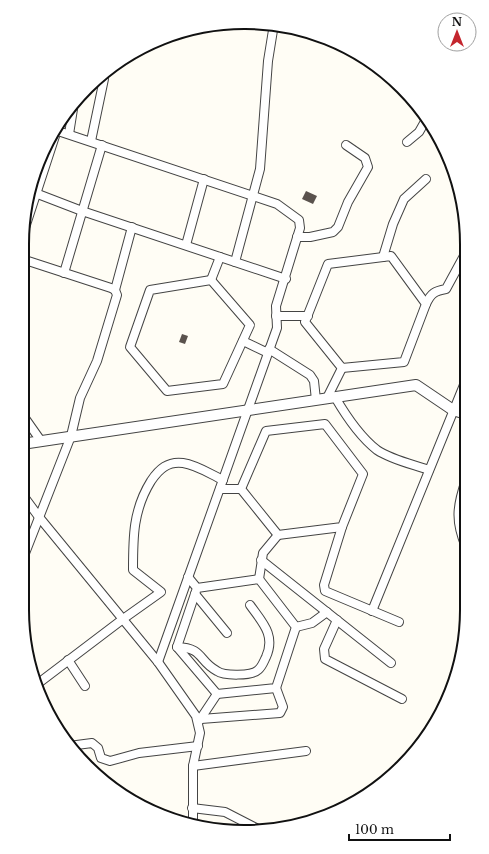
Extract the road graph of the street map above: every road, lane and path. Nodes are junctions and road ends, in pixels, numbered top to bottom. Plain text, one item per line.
1 (273, 31) edge
2 (104, 81) edge
3 (72, 116) edge
4 (423, 124) edge
5 (61, 132) edge
6 (69, 134) junction
7 (91, 141) junction
8 (407, 142) dead end
9 (102, 145) junction
10 (346, 145) dead end
11 (204, 179) junction
12 (426, 179) dead end
13 (35, 193) edge
14 (253, 196) junction
15 (82, 210) junction
16 (132, 227) junction
17 (297, 237) junction
18 (186, 245) junction
19 (220, 257) junction
20 (383, 258) junction
21 (29, 261) edge
22 (235, 262) junction
23 (460, 263) edge
24 (64, 272) junction
25 (286, 279) junction
26 (212, 280) junction
27 (115, 290) junction
28 (426, 304) junction
29 (276, 316) junction
30 (308, 316) junction
31 (243, 341) junction
32 (269, 351) junction
33 (342, 368) junction
34 (460, 394) edge
35 (331, 398) junction
36 (316, 400) junction
37 (248, 409) junction
38 (453, 410) junction
39 (460, 412) edge
40 (29, 423) edge
41 (71, 436) junction
42 (42, 441) junction
43 (29, 443) edge
44 (429, 470) junction
45 (223, 480) junction
46 (220, 489) junction
47 (241, 489) junction
48 (460, 495) edge
49 (29, 503) edge
50 (39, 517) junction
51 (342, 527) junction
52 (460, 532) edge
53 (278, 535) junction
54 (29, 543) edge
55 (261, 560) junction
56 (188, 577) junction
57 (258, 579) junction
58 (196, 591) junction
59 (250, 605) dead end
60 (327, 612) junction
61 (372, 612) junction
62 (123, 619) junction
63 (337, 620) junction
64 (399, 622) dead end
65 (296, 627) junction
66 (227, 633) dead end
67 (177, 647) junction
68 (68, 660) junction
69 (158, 662) junction
70 (391, 663) dead end
71 (41, 681) edge
72 (85, 686) dead end
73 (276, 688) junction
74 (216, 694) junction
75 (402, 699) dead end
76 (200, 720) junction
77 (77, 745) edge
78 (198, 746) junction
79 (306, 751) dead end
80 (193, 766) junction
81 (192, 808) junction
82 (193, 819) edge
83 (250, 825) edge

1 - 14 street
2 - 7 street
3 - 6 street
4 - 8 street
5 - 6 street
6 - 7 street
7 - 9 street
9 - 11 street
9 - 15 street
10 - 17 street
11 - 14 street
11 - 18 street
12 - 20 street
13 - 15 street
14 - 17 street
14 - 22 street
15 - 16 street
15 - 24 street
16 - 18 street
16 - 27 street
17 - 25 street
18 - 19 street
19 - 22 street
19 - 26 street
20 - 28 street
20 - 30 street
21 - 24 street
22 - 25 street
23 - 28 street
24 - 27 street
25 - 29 street
26 - 31 street
26 - 31 street
27 - 41 street
28 - 33 street
29 - 30 street
29 - 32 street
30 - 33 street
31 - 32 street
32 - 36 street
32 - 37 street
33 - 35 street
34 - 38 street
35 - 36 street
35 - 38 street
35 - 44 street
36 - 37 street
37 - 41 street
37 - 45 street
38 - 39 street
38 - 44 street
40 - 42 street
41 - 42 street
41 - 50 street
42 - 43 street
44 - 61 street
45 - 46 street
45 - 62 street
46 - 47 street
46 - 56 street
47 - 51 street
47 - 53 street
48 - 52 street
49 - 50 street
50 - 54 street
50 - 62 street
51 - 53 street
51 - 61 street
53 - 55 street
55 - 57 street
55 - 60 street
56 - 58 street
56 - 69 street
57 - 58 street
57 - 65 street
58 - 66 street
58 - 67 street
59 - 67 street
60 - 63 street
60 - 65 street
61 - 64 street
62 - 68 street
62 - 69 street
63 - 70 street
63 - 75 street
65 - 73 street
67 - 74 street
68 - 71 street
68 - 72 street
69 - 76 street
73 - 74 street
73 - 76 street
74 - 76 street
76 - 78 street
77 - 78 street
78 - 80 street
79 - 80 street
80 - 81 street
81 - 82 street
81 - 83 street

